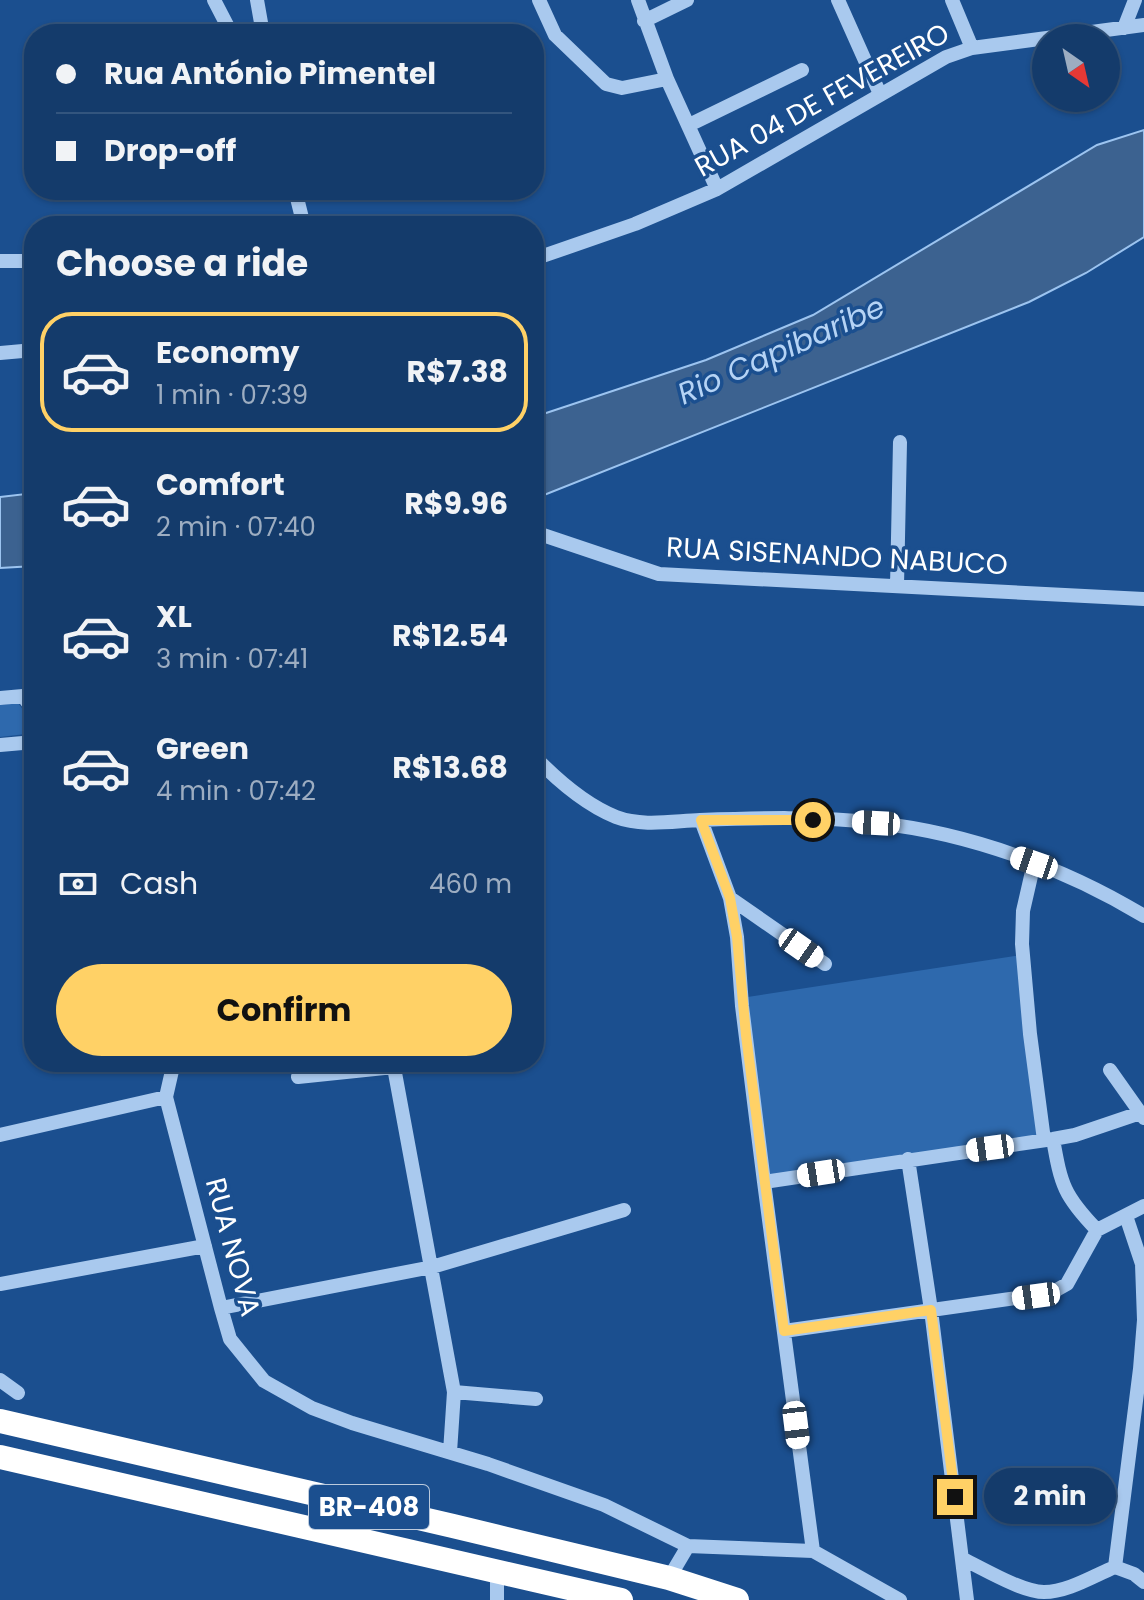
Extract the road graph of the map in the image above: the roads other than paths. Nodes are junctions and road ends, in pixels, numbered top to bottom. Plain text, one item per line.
1 (214, 0) edge
2 (257, 0) edge
3 (539, 0) edge
4 (638, 0) edge
5 (687, 0) edge
6 (838, 0) edge
7 (952, 0) edge
8 (1135, 0) edge
9 (644, 21) junction
10 (226, 24) edge
11 (261, 24) edge
12 (1144, 25) edge
13 (1124, 28) junction
14 (972, 48) junction
15 (802, 70) dead end
16 (667, 79) junction
17 (880, 94) junction
18 (689, 125) junction
19 (717, 189) junction
20 (544, 256) edge
21 (0, 261) edge
22 (24, 261) edge
23 (24, 351) edge
24 (0, 353) edge
25 (900, 442) dead end
26 (544, 535) edge
27 (897, 586) junction
28 (1144, 599) edge
29 (24, 696) edge
30 (0, 698) edge
31 (24, 743) edge
32 (0, 745) edge
33 (544, 765) edge
34 (701, 820) junction
35 (1034, 863) junction
36 (730, 898) junction
37 (1144, 916) edge
38 (825, 964) dead end
39 (1110, 1070) dead end
40 (172, 1072) edge
41 (338, 1072) edge
42 (395, 1072) edge
43 (298, 1077) dead end
44 (166, 1097) junction
45 (1142, 1116) edge
46 (0, 1135) edge
47 (1049, 1140) junction
48 (908, 1159) junction
49 (764, 1182) junction
50 (1144, 1206) edge
51 (624, 1210) dead end
52 (1126, 1216) junction
53 (1097, 1230) junction
54 (205, 1246) junction
55 (432, 1267) junction
56 (0, 1284) edge
57 (221, 1308) junction
58 (931, 1310) junction
59 (1144, 1320) edge
60 (784, 1331) junction
61 (0, 1380) edge
62 (454, 1392) junction
63 (18, 1393) dead end
64 (536, 1399) dead end
65 (0, 1421) edge
66 (450, 1452) junction
67 (0, 1457) edge
68 (688, 1546) junction
69 (813, 1551) junction
70 (963, 1559) junction
71 (1115, 1567) junction
72 (497, 1571) junction
73 (669, 1578) junction
74 (1144, 1582) edge
75 (497, 1600) edge
76 (621, 1600) edge
77 (737, 1600) edge
78 (900, 1600) edge
79 (967, 1600) edge

1 - 10 street
2 - 11 street
3 - 16 street
4 - 9 street
5 - 9 street
6 - 17 street
7 - 14 street
8 - 13 street
9 - 16 street
12 - 13 street, RUA 04 DE FEVEREIRO
13 - 14 street, RUA 04 DE FEVEREIRO
14 - 17 street, RUA 04 DE FEVEREIRO
15 - 18 street
16 - 18 street
17 - 19 street, RUA 04 DE FEVEREIRO
18 - 19 street
19 - 20 street, RUA 04 DE FEVEREIRO
21 - 22 street
23 - 24 street
25 - 27 street
26 - 27 street, RUA SISENANDO NABUCO
27 - 28 street, RUA SISENANDO NABUCO
29 - 30 street
31 - 32 street
33 - 34 street
34 - 35 street
34 - 36 street
35 - 37 street
35 - 47 street
36 - 38 street
36 - 49 street
39 - 45 street
40 - 44 street, RUA NOVA
41 - 43 street
42 - 55 street
44 - 46 street
44 - 54 street, RUA NOVA
45 - 47 street
47 - 48 street
47 - 53 street
48 - 49 street
48 - 58 street
49 - 60 street
50 - 52 street
51 - 55 street
52 - 53 street
52 - 59 street
53 - 58 street
54 - 56 street
54 - 57 street, RUA NOVA
55 - 57 street
55 - 62 street
57 - 66 street, RUA NOVA
58 - 60 street
58 - 70 street
59 - 71 street
60 - 69 street
61 - 63 street
62 - 64 street
62 - 66 street
65 - 73 highway, BR-408
66 - 68 street, RUA NOVA
67 - 72 highway, BR-408
68 - 69 street
68 - 73 street
69 - 78 street
70 - 71 street
70 - 79 street
71 - 74 street
72 - 75 street
72 - 76 highway, BR-408
73 - 77 highway, BR-408

